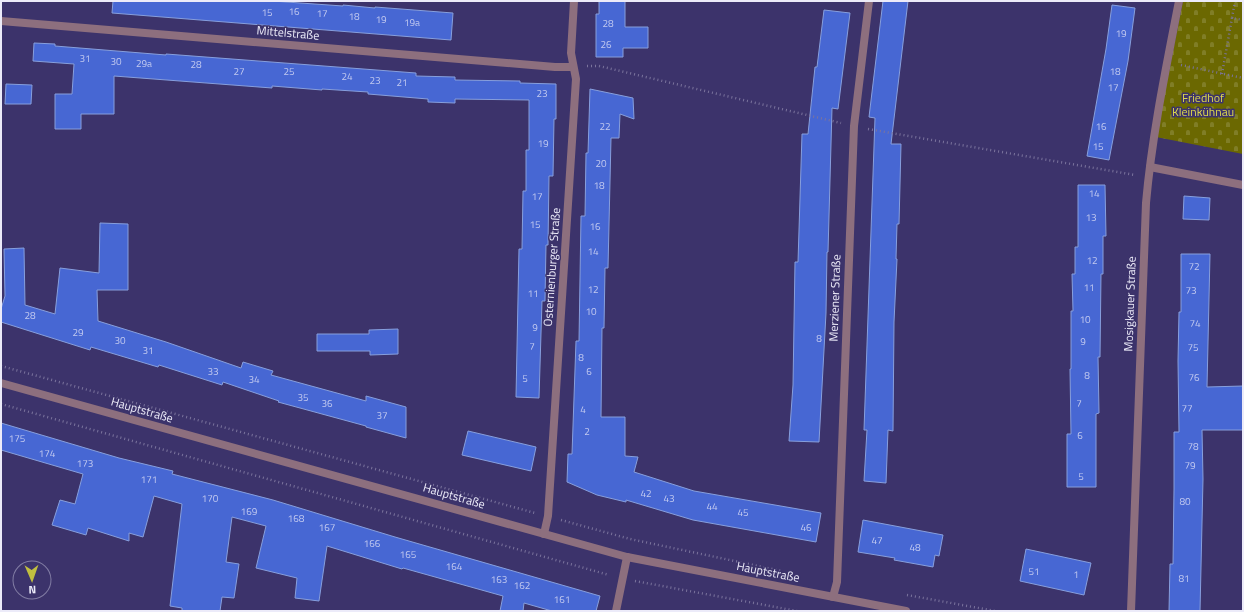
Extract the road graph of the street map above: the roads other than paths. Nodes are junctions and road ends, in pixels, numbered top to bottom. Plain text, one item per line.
1 (574, 1) edge
2 (869, 1) edge
3 (1179, 1) edge
4 (1, 21) edge
5 (572, 67) junction
6 (1150, 167) junction
7 (1243, 185) edge
8 (1, 383) edge
9 (544, 534) junction
10 (627, 557) junction
11 (833, 597) junction
12 (616, 611) edge
13 (906, 611) edge
14 (1131, 611) edge

1 - 5 street, Osternienburger Straße
2 - 11 street, Merziener Straße
3 - 6 street, Mosigkauer Straße
4 - 5 street, Mittelstraße
5 - 9 street, Osternienburger Straße
6 - 7 street
6 - 14 street, Mosigkauer Straße
8 - 9 street, Hauptstraße
9 - 10 street, Hauptstraße
10 - 11 street, Hauptstraße
10 - 12 street
11 - 13 street, Hauptstraße

